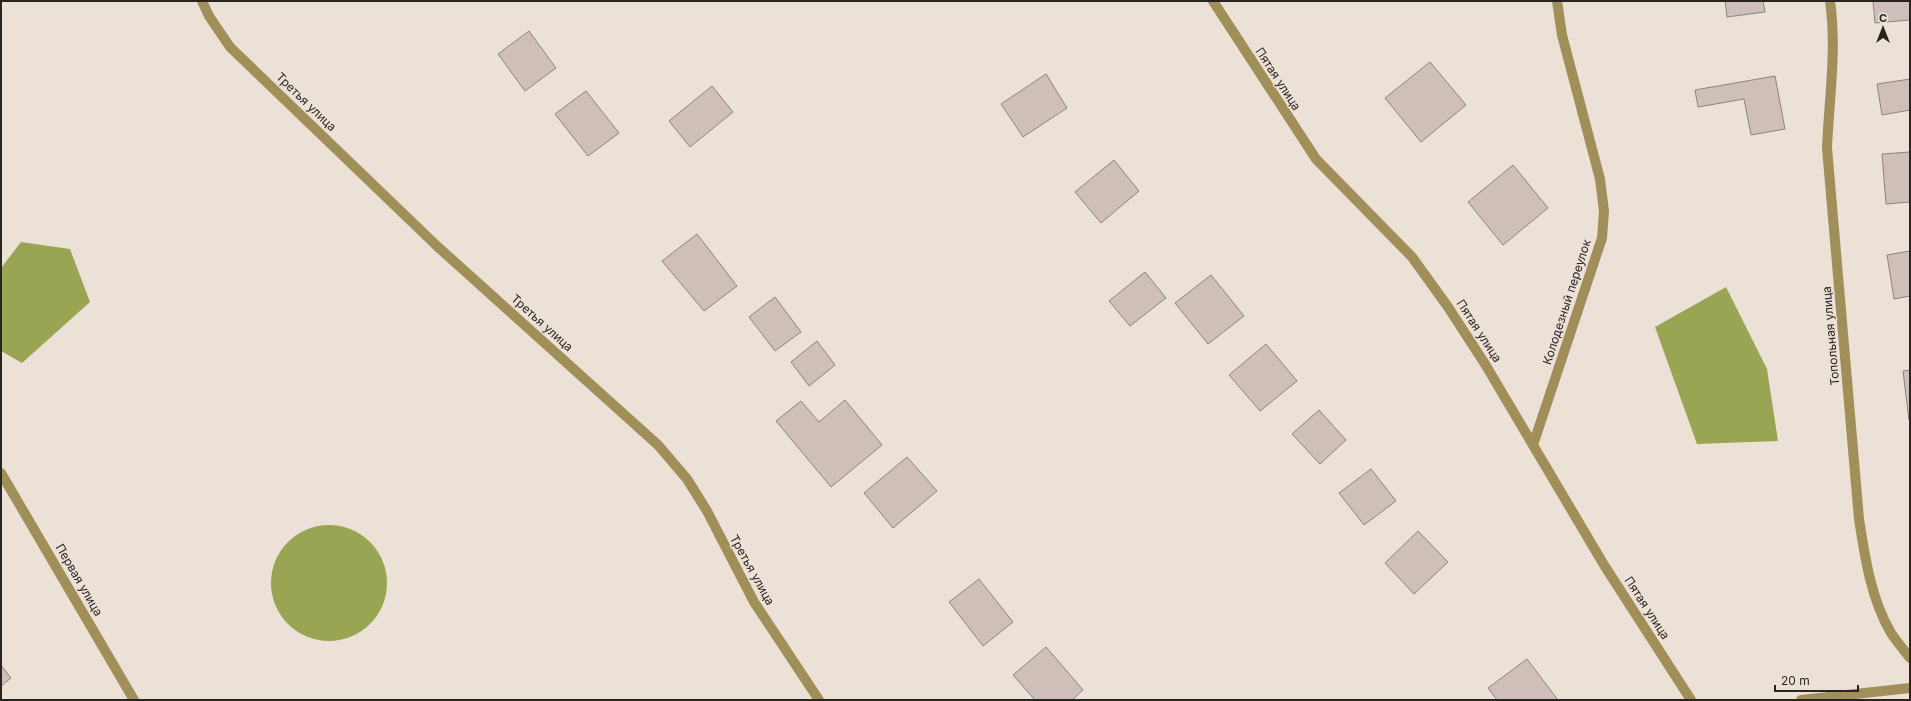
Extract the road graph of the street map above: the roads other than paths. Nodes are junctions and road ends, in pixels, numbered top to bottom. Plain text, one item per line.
1 (202, 1) edge
2 (1212, 1) edge
3 (1557, 1) edge
4 (1830, 1) edge
5 (1533, 445) junction
6 (1, 473) edge
7 (1910, 658) edge
8 (1910, 688) edge
9 (134, 700) edge
10 (819, 700) edge
11 (1691, 700) edge
12 (1801, 700) edge

1 - 10 street, Третья улица
2 - 5 street, Пятая улица
3 - 5 street, Колодезный переулок
4 - 7 street, Топольная улица
5 - 11 street, Пятая улица
6 - 9 street, Первая улица
8 - 12 street

